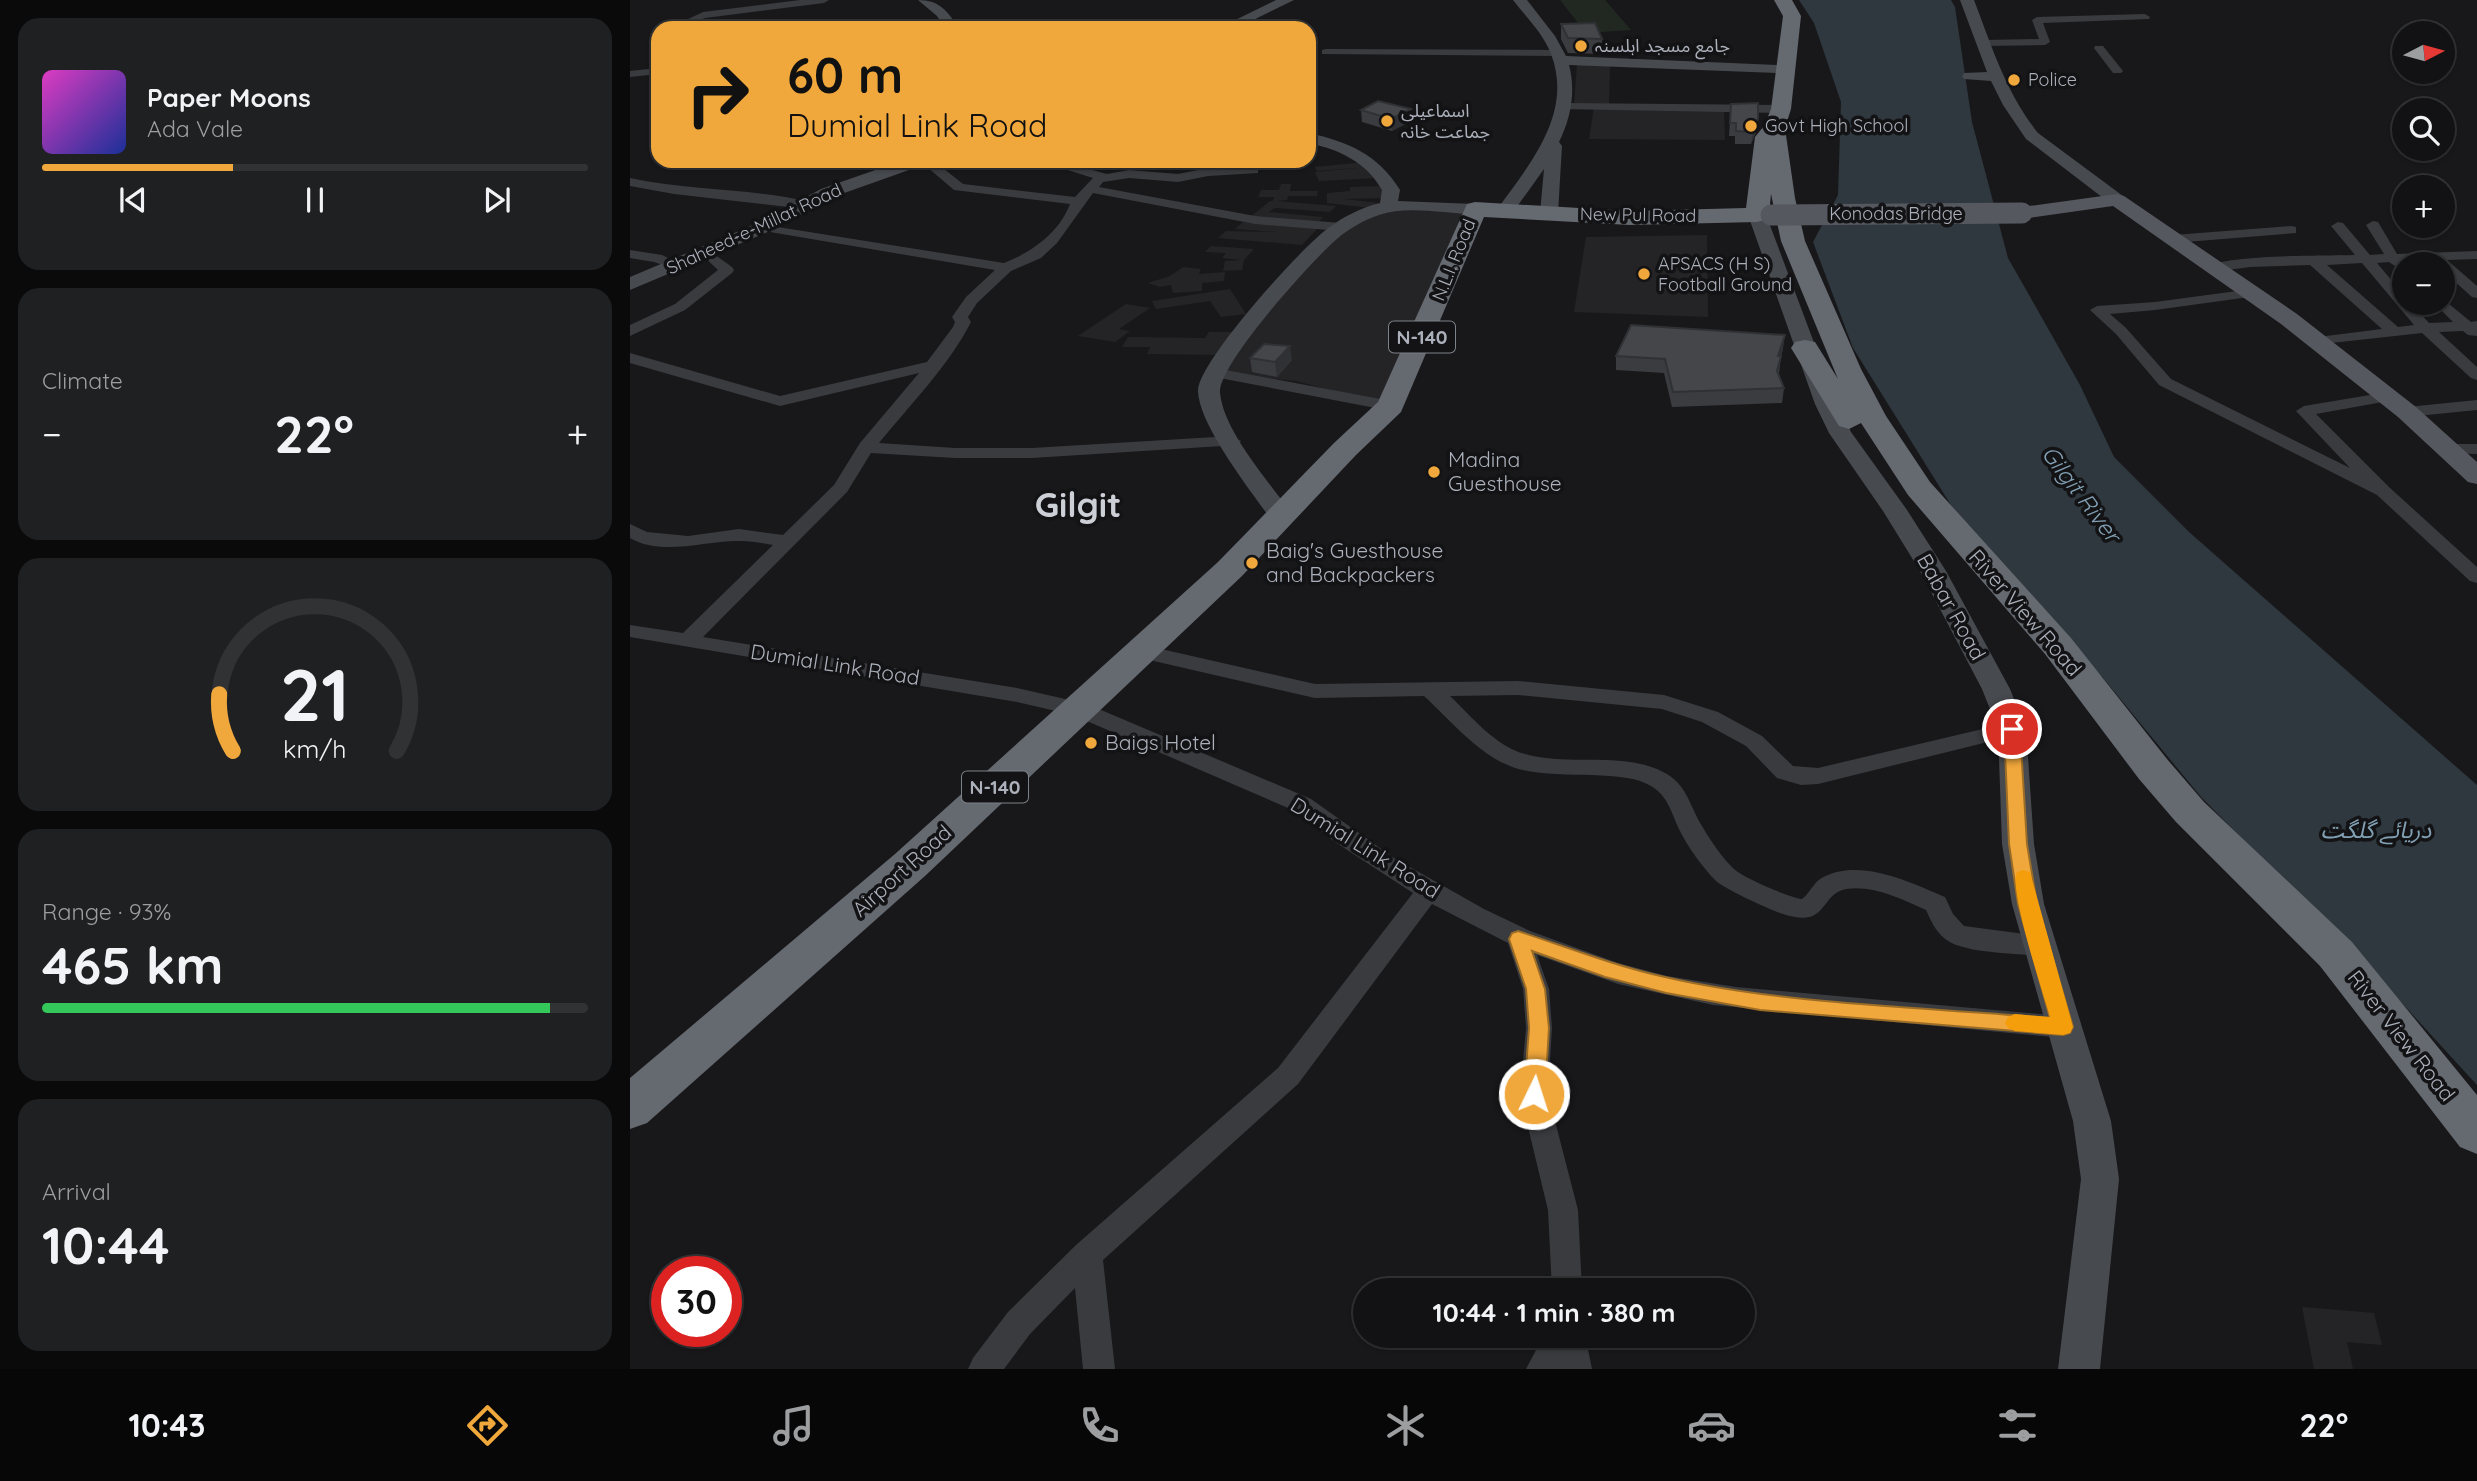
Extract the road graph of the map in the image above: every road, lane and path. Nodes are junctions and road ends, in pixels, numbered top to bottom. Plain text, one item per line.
1 (824, 0) edge
2 (925, 0) edge
3 (1287, 0) edge
4 (1520, 0) edge
5 (1783, 0) edge
6 (1967, 0) edge
7 (2132, 8) dead end
8 (691, 21) edge
9 (945, 21) edge
10 (1241, 21) edge
11 (1984, 43) junction
12 (2099, 48) dead end
13 (1326, 52) dead end
14 (1559, 57) junction
15 (1777, 69) dead end
16 (2117, 71) dead end
17 (651, 72) edge
18 (630, 74) edge
19 (1969, 76) dead end
20 (1998, 77) junction
21 (1564, 107) junction
22 (1778, 118) junction
23 (1316, 140) edge
24 (896, 168) edge
25 (935, 168) edge
26 (1071, 168) edge
27 (1253, 170) dead end
28 (1544, 171) junction
29 (1104, 177) junction
30 (630, 182) edge
31 (1091, 189) junction
32 (2117, 200) junction
33 (1077, 201) junction
34 (806, 205) junction
35 (1388, 208) junction
36 (1475, 209) junction
37 (1505, 211) junction
38 (1549, 213) junction
39 (1764, 215) junction
40 (2373, 225) dead end
41 (2338, 226) dead end
42 (764, 227) junction
43 (1341, 227) junction
44 (2291, 230) dead end
45 (2173, 239) junction
46 (707, 253) junction
47 (630, 254) edge
48 (2392, 256) edge
49 (2455, 257) edge
50 (2392, 258) edge
51 (2475, 258) edge
52 (2364, 259) junction
53 (2313, 260) junction
54 (678, 266) junction
55 (1006, 268) junction
56 (2213, 268) junction
57 (2455, 275) edge
58 (630, 285) edge
59 (2252, 293) junction
60 (2477, 294) edge
61 (2455, 315) edge
62 (2425, 328) junction
63 (2473, 330) edge
64 (630, 331) edge
65 (2396, 333) junction
66 (2318, 342) junction
67 (1805, 348) junction
68 (630, 358) edge
69 (933, 365) junction
70 (1215, 373) junction
71 (2477, 375) edge
72 (2388, 397) junction
73 (2477, 405) edge
74 (1391, 406) junction
75 (2407, 412) junction
76 (1232, 442) junction
77 (866, 447) junction
78 (1345, 449) joint
79 (2448, 449) junction
80 (2477, 449) edge
81 (2477, 475) edge
82 (2383, 491) junction
83 (1941, 515) junction
84 (1281, 516) junction
85 (630, 530) edge
86 (789, 541) junction
87 (2477, 577) edge
88 (630, 631) edge
89 (688, 640) junction
90 (1139, 651) junction
91 (1430, 690) junction
92 (1079, 709) junction
93 (2012, 729) junction
94 (1429, 890) junction
95 (1518, 939) junction
96 (2040, 946) junction
97 (2063, 1027) junction
98 (630, 1108) edge
99 (2477, 1132) edge
100 (1087, 1255) junction
101 (1566, 1278) edge
102 (1554, 1348) edge
103 (1572, 1348) edge
104 (984, 1369) edge
105 (1099, 1369) edge
106 (1542, 1369) edge
107 (1576, 1369) edge
108 (2078, 1369) edge

1 - 8 street
2 - 9 main road
3 - 10 main road
4 - 14 main road
5 - 22 highway, River View Road
6 - 11 main road
7 - 11 street
11 - 20 main road
12 - 16 street
13 - 14 street
14 - 15 main road
14 - 21 main road
17 - 18 street
19 - 20 main road
20 - 32 main road
21 - 22 street
21 - 28 main road
22 - 39 highway
22 - 83 highway, River View Road
23 - 35 main road
24 - 34 main road, Shaheed-e-Millat Road
25 - 33 street
26 - 29 street
27 - 29 street
28 - 37 main road
28 - 38 main road
29 - 31 street
30 - 34 street
31 - 33 street
31 - 43 street
32 - 39 main road, Konodas Bridge, bridge
32 - 45 main road
33 - 55 street
34 - 42 main road, Shaheed-e-Millat Road
35 - 36 main road
35 - 43 main road
36 - 37 highway
36 - 74 highway, N.L.I. Road / N-140
37 - 38 highway, New Pul Road
38 - 39 highway, New Pul Road
39 - 67 main road, Babar Road
40 - 48 street
41 - 52 street
42 - 46 main road, Shaheed-e-Millat Road
42 - 55 street
43 - 70 main road
44 - 45 street
45 - 56 main road
46 - 54 main road, Shaheed-e-Millat Road
46 - 64 street
47 - 54 street
49 - 51 street
50 - 52 street
52 - 53 street
52 - 62 street
53 - 56 street
53 - 65 street
54 - 58 main road, Shaheed-e-Millat Road
55 - 69 street
56 - 59 main road
57 - 60 street
59 - 66 main road
59 - 82 street
61 - 63 street
62 - 63 street
62 - 65 street
62 - 71 street
65 - 66 street
66 - 72 main road
67 - 83 highway
67 - 93 main road, Babar Road
68 - 69 street
69 - 77 street
70 - 74 street
70 - 76 main road
72 - 75 main road
72 - 82 street
73 - 75 street
74 - 78 highway, N.L.I. Road / N-140
75 - 79 main road
76 - 77 street
76 - 84 main road
77 - 86 street
78 - 84 highway, Airport Road / N-140
79 - 80 street
79 - 81 main road
82 - 87 street
83 - 99 highway, River View Road
84 - 90 highway, Airport Road / N-140
85 - 86 street
86 - 89 street
88 - 89 street, Dumial Link Road
89 - 92 street, Dumial Link Road
90 - 91 street
90 - 92 highway, Airport Road / N-140
91 - 93 street
91 - 96 street
92 - 94 street, Dumial Link Road
92 - 98 highway, Airport Road / N-140
93 - 96 main road, Babar Road
94 - 95 street, Dumial Link Road
94 - 100 street
95 - 97 street, Dumial Link Road
95 - 101 street
96 - 97 main road, Babar Road
97 - 108 main road, Babar Road
100 - 104 street
100 - 105 street
102 - 106 street
103 - 107 street

